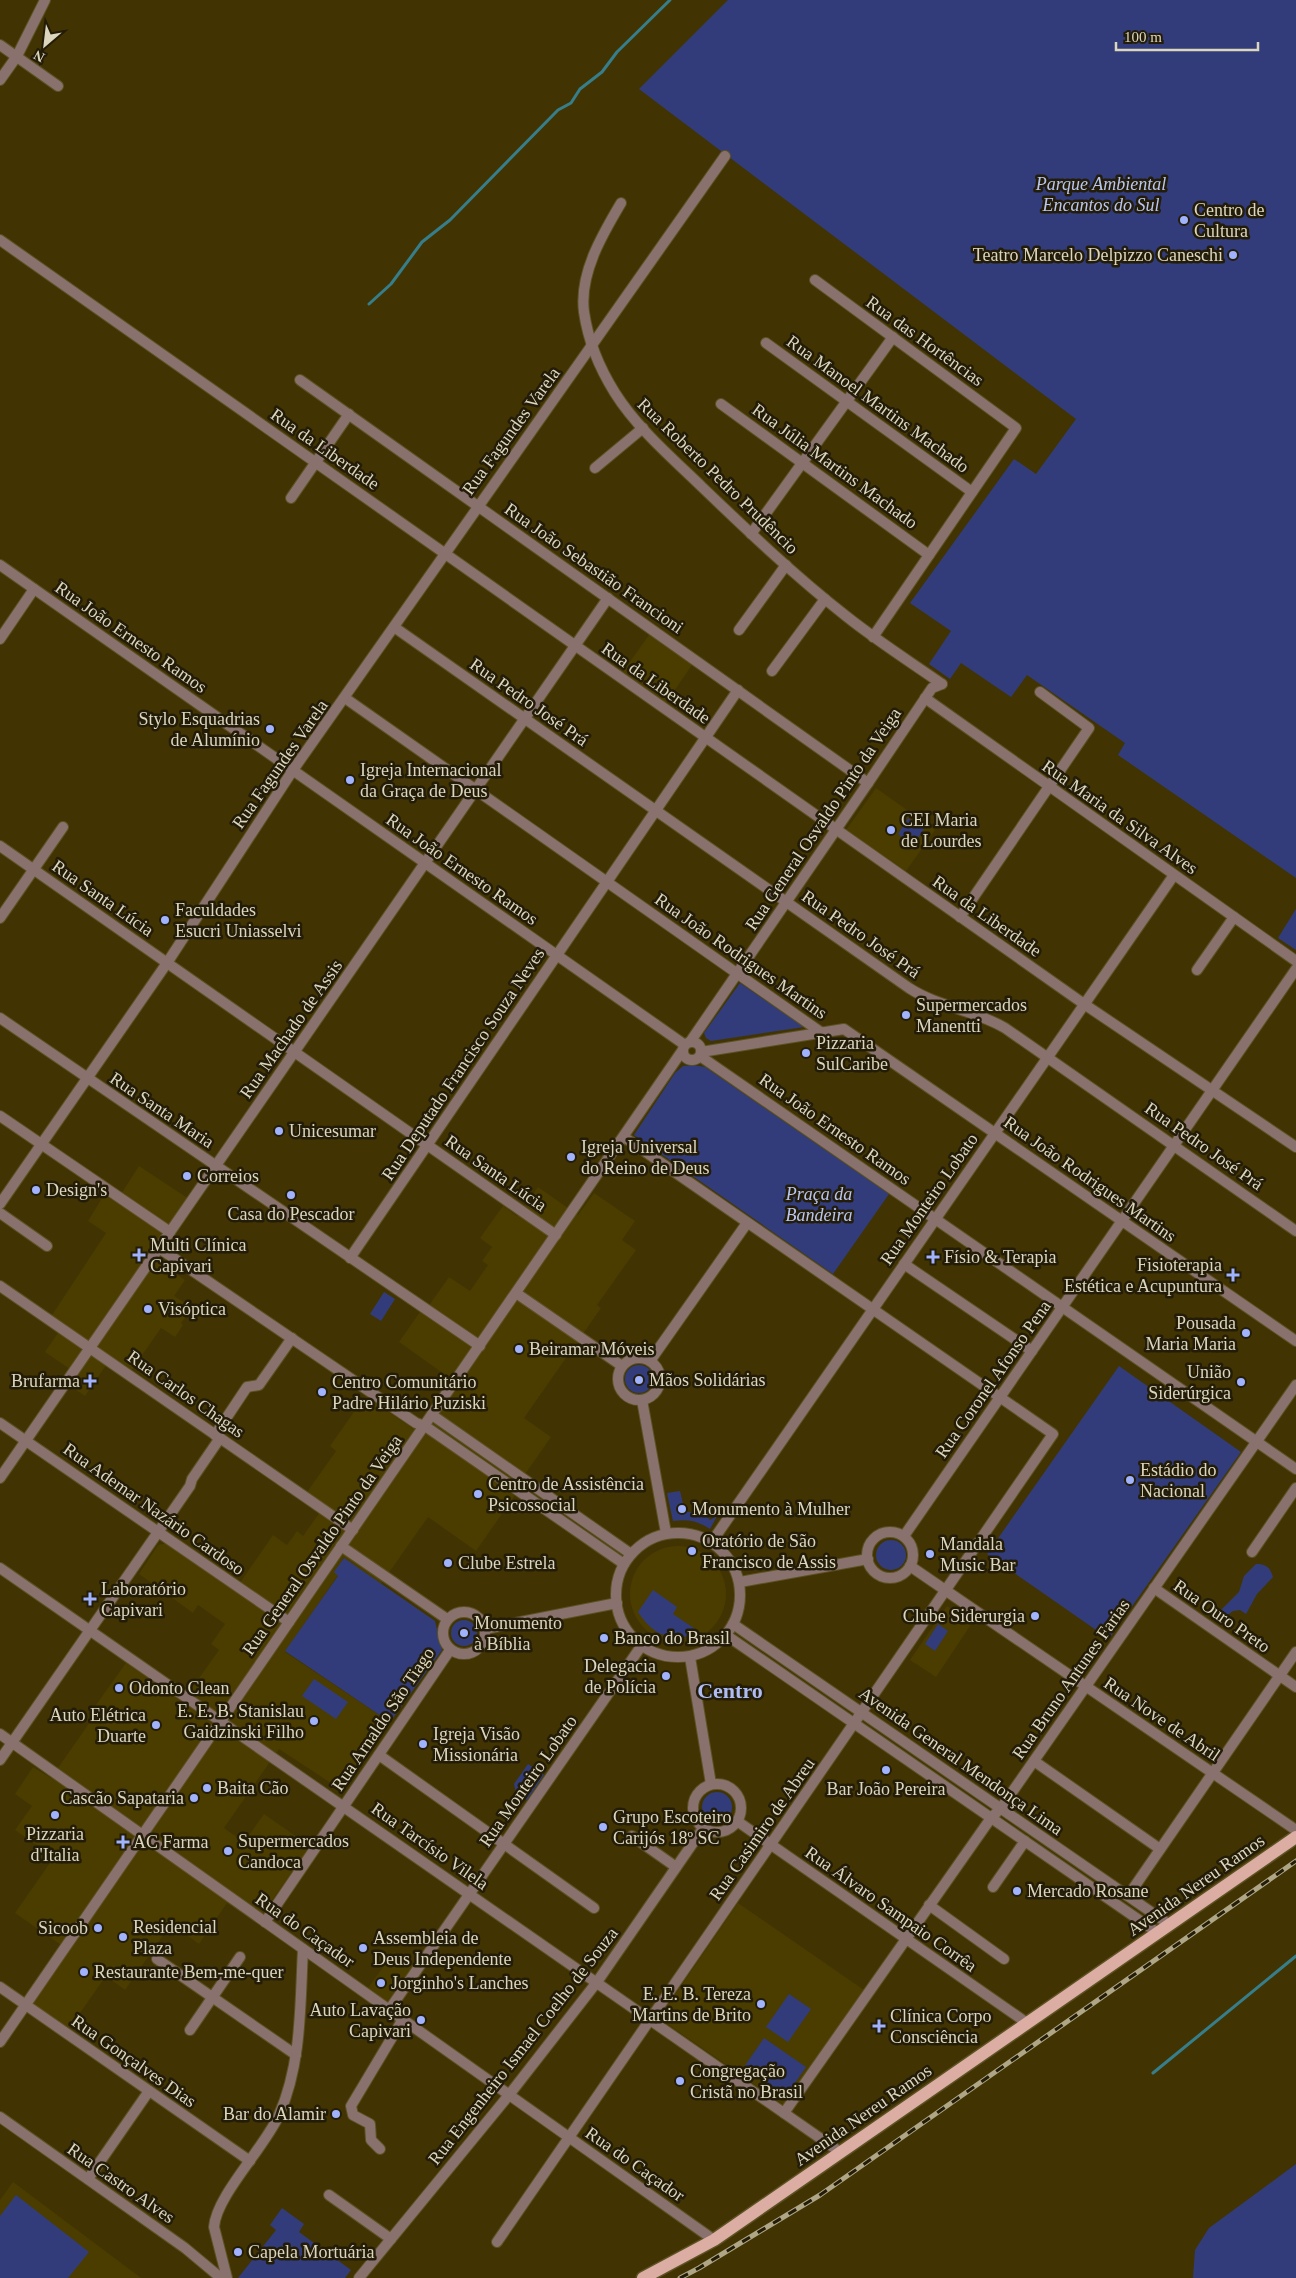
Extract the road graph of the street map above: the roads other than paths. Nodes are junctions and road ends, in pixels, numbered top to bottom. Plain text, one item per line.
1 (45, 0) edge
2 (0, 45) edge
3 (16, 56) junction
4 (0, 80) edge
5 (58, 86) dead end
6 (725, 156) dead end
7 (621, 203) dead end
8 (0, 240) edge
9 (815, 280) dead end
10 (893, 337) junction
11 (766, 343) dead end
12 (592, 346) junction
13 (300, 380) dead end
14 (846, 401) junction
15 (721, 404) dead end
16 (349, 414) junction
17 (643, 428) junction
18 (315, 463) junction
19 (802, 463) junction
20 (595, 468) dead end
21 (972, 492) junction
22 (291, 498) dead end
23 (478, 506) junction
24 (751, 534) junction
25 (445, 554) junction
26 (929, 555) junction
27 (0, 565) edge
28 (786, 565) junction
29 (34, 589) junction
30 (608, 598) junction
31 (825, 599) junction
32 (394, 627) junction
33 (739, 630) dead end
34 (873, 637) junction
35 (0, 639) edge
36 (575, 646) junction
37 (772, 671) dead end
38 (932, 677) junction
39 (932, 688) junction
40 (738, 690) junction
41 (1040, 692) dead end
42 (345, 698) junction
43 (925, 698) junction
44 (525, 719) junction
45 (706, 738) junction
46 (293, 770) junction
47 (868, 783) junction
48 (1049, 786) junction
49 (476, 790) junction
50 (656, 810) junction
51 (63, 827) dead end
52 (836, 830) junction
53 (0, 846) edge
54 (425, 863) junction
55 (34, 869) junction
56 (1174, 875) junction
57 (607, 882) junction
58 (787, 902) junction
59 (960, 917) junction
60 (1234, 917) junction
61 (0, 918) edge
62 (556, 956) junction
63 (1296, 961) edge
64 (167, 963) junction
65 (1296, 969) edge
66 (1198, 970) dead end
67 (737, 973) junction
68 (1084, 1004) junction
69 (0, 1018) edge
70 (822, 1033) junction
71 (686, 1046) junction
72 (294, 1052) junction
73 (697, 1056) junction
74 (1047, 1057) junction
75 (673, 1067) junction
76 (88, 1078) junction
77 (1212, 1090) junction
78 (0, 1116) edge
79 (995, 1133) junction
80 (624, 1137) junction
81 (41, 1144) junction
82 (427, 1145) junction
83 (1174, 1146) junction
84 (1296, 1147) edge
85 (216, 1166) junction
86 (0, 1204) edge
87 (0, 1213) edge
88 (935, 1219) junction
89 (1122, 1221) junction
90 (747, 1223) junction
91 (1296, 1231) edge
92 (170, 1232) junction
93 (556, 1235) junction
94 (47, 1246) dead end
95 (159, 1248) junction
96 (350, 1258) junction
97 (904, 1264) junction
98 (0, 1286) edge
99 (516, 1293) junction
100 (1062, 1307) junction
101 (873, 1310) junction
102 (292, 1338) junction
103 (1296, 1341) edge
104 (480, 1346) junction
105 (90, 1348) junction
106 (1032, 1351) junction
107 (650, 1361) junction
108 (622, 1366) junction
109 (1296, 1385) edge
110 (1000, 1398) junction
111 (642, 1400) junction
112 (432, 1415) junction
113 (0, 1423) edge
114 (425, 1426) junction
115 (217, 1436) junction
116 (26, 1440) junction
117 (1256, 1442) junction
118 (1296, 1469) edge
119 (0, 1478) edge
120 (1296, 1488) edge
121 (353, 1530) junction
122 (158, 1532) junction
123 (666, 1533) junction
124 (904, 1536) junction
125 (712, 1542) junction
126 (341, 1546) junction
127 (1252, 1552) dead end
128 (631, 1554) junction
129 (868, 1559) junction
130 (624, 1564) junction
131 (910, 1566) junction
132 (0, 1568) edge
133 (740, 1582) junction
134 (1154, 1588) junction
135 (946, 1590) junction
136 (617, 1603) junction
137 (447, 1619) junction
138 (289, 1622) junction
139 (734, 1624) junction
140 (485, 1629) junction
141 (90, 1630) junction
142 (726, 1635) junction
143 (642, 1645) junction
144 (450, 1650) junction
145 (1296, 1652) edge
146 (690, 1657) junction
147 (1280, 1676) junction
148 (1086, 1686) junction
149 (1296, 1687) edge
150 (862, 1712) junction
151 (221, 1721) junction
152 (854, 1723) junction
153 (0, 1734) edge
154 (12, 1743) junction
155 (379, 1755) junction
156 (0, 1760) edge
157 (1034, 1761) junction
158 (1213, 1773) junction
159 (712, 1784) junction
160 (344, 1806) junction
161 (1001, 1808) junction
162 (990, 1818) junction
163 (737, 1821) junction
164 (704, 1827) junction
165 (1296, 1830) edge
166 (142, 1835) junction
167 (632, 1836) dead end
168 (1296, 1837) edge
169 (1025, 1841) junction
170 (504, 1844) junction
171 (771, 1845) junction
172 (1160, 1849) junction
173 (676, 1867) junction
174 (993, 1887) dead end
175 (470, 1894) junction
176 (1128, 1896) junction
177 (929, 1905) junction
178 (594, 1908) dead end
179 (265, 1922) junction
180 (1170, 1925) junction
181 (1158, 1933) junction
182 (906, 1938) junction
183 (303, 1949) junction
184 (240, 1957) dead end
185 (157, 1959) dead end
186 (1004, 1959) dead end
187 (597, 1982) junction
188 (0, 1987) edge
189 (212, 1998) junction
190 (25, 2004) junction
191 (389, 2010) junction
192 (403, 2019) junction
193 (650, 2020) junction
194 (1027, 2023) junction
195 (190, 2030) dead end
196 (0, 2042) edge
197 (296, 2055) junction
198 (149, 2091) junction
199 (510, 2095) junction
200 (784, 2113) junction
201 (0, 2117) edge
202 (569, 2137) junction
203 (380, 2149) dead end
204 (840, 2152) junction
205 (250, 2161) junction
206 (88, 2179) junction
207 (329, 2195) dead end
208 (391, 2239) junction
209 (714, 2240) junction
210 (497, 2242) dead end
211 (221, 2278) edge
212 (226, 2278) edge
213 (359, 2278) edge
214 (643, 2278) edge

1 - 3 street
2 - 3 street
3 - 4 street
3 - 5 street
6 - 12 street, Rua Fagundes Varela
7 - 12 street, Rua Roberto Pedro Prudêncio
8 - 18 street, Rua da Liberdade
9 - 10 street, Rua das Hortências
10 - 14 street
10 - 21 street, Rua das Hortências
11 - 14 street, Rua Manoel Martins Machado
12 - 17 street, Rua Roberto Pedro Prudêncio
12 - 23 street, Rua Fagundes Varela
13 - 16 street, Rua João Sebastião Francioni
14 - 19 street
14 - 21 street, Rua Manoel Martins Machado
15 - 19 street, Rua Júlia Martins Machado
16 - 18 street
16 - 23 street, Rua João Sebastião Francioni
17 - 20 street
17 - 24 street, Rua Roberto Pedro Prudêncio
18 - 22 street
18 - 25 street, Rua da Liberdade
19 - 24 street
19 - 26 street, Rua Júlia Martins Machado
21 - 26 street
23 - 25 street, Rua Fagundes Varela
23 - 30 street, Rua João Sebastião Francioni
24 - 28 street, Rua Roberto Pedro Prudêncio
25 - 32 street, Rua Fagundes Varela
25 - 36 street, Rua da Liberdade
26 - 34 street
27 - 29 street, Rua João Ernesto Ramos
28 - 31 street, Rua Roberto Pedro Prudêncio
28 - 33 street
29 - 35 street
29 - 46 street, Rua João Ernesto Ramos
30 - 36 street, Rua Machado de Assis
30 - 40 street, Rua João Sebastião Francioni
31 - 34 street, Rua Roberto Pedro Prudêncio
31 - 37 street
32 - 42 street, Rua Fagundes Varela
32 - 44 street, Rua Pedro José Prá
34 - 38 street, Rua Roberto Pedro Prudêncio
36 - 44 street, Rua Machado de Assis
36 - 45 street, Rua da Liberdade
38 - 39 street
38 - 39 street, Rua Roberto Pedro Prudêncio
39 - 43 street, Rua General Osvaldo Pinto da Veiga
40 - 45 street, Rua Deputado Francisco Souza Neves
40 - 47 street, Rua João Sebastião Francioni
41 - 48 street
42 - 46 street, Rua Fagundes Varela
42 - 49 street, Rua João Rodrigues Martins
43 - 47 street, Rua General Osvaldo Pinto da Veiga
43 - 48 street, Rua Maria da Silva Alves
44 - 49 street, Rua Machado de Assis
44 - 50 street, Rua Pedro José Prá
45 - 50 street, Rua Deputado Francisco Souza Neves
45 - 52 street, Rua da Liberdade
46 - 54 street, Rua João Ernesto Ramos
46 - 64 street, Rua Fagundes Varela
47 - 52 street, Rua General Osvaldo Pinto da Veiga
48 - 56 street, Rua Maria da Silva Alves
48 - 59 street
49 - 54 street, Rua Machado de Assis
49 - 57 street, Rua João Rodrigues Martins
50 - 57 street, Rua Deputado Francisco Souza Neves
50 - 58 street, Rua Pedro José Prá
51 - 55 street
52 - 58 street, Rua General Osvaldo Pinto da Veiga
52 - 59 street, Rua da Liberdade
53 - 55 street, Rua Santa Lúcia
54 - 62 street, Rua João Ernesto Ramos
54 - 72 street, Rua Machado de Assis
55 - 61 street
55 - 64 street, Rua Santa Lúcia
56 - 60 street, Rua Maria da Silva Alves
56 - 68 street, Rua Monteiro Lobato
57 - 62 street, Rua Deputado Francisco Souza Neves
57 - 67 street, Rua João Rodrigues Martins
58 - 67 street, Rua General Osvaldo Pinto da Veiga
58 - 74 street, Rua Pedro José Prá
59 - 68 street, Rua da Liberdade
60 - 63 street, Rua Maria da Silva Alves
60 - 66 street
62 - 71 street, Rua João Ernesto Ramos
62 - 82 street, Rua Deputado Francisco Souza Neves
64 - 72 street, Rua Santa Lúcia
64 - 76 street, Rua Fagundes Varela
65 - 77 street, Rua Coronel Afonso Pena
67 - 70 street, Rua João Rodrigues Martins
67 - 71 street, Rua General Osvaldo Pinto da Veiga
68 - 74 street, Rua Monteiro Lobato
68 - 77 street, Rua da Liberdade
69 - 76 street, Rua Santa Maria
70 - 73 street
70 - 79 street, Rua João Rodrigues Martins
71 - 73 street
71 - 73 street
71 - 75 street, Rua General Osvaldo Pinto da Veiga
72 - 82 street, Rua Santa Lúcia
72 - 85 street, Rua Machado de Assis
73 - 75 street
73 - 88 street, Rua João Ernesto Ramos
74 - 79 street, Rua Monteiro Lobato
74 - 83 street, Rua Pedro José Prá
75 - 80 street, Rua General Osvaldo Pinto da Veiga
76 - 81 street, Rua Fagundes Varela
76 - 85 street, Rua Santa Maria
77 - 83 street, Rua Coronel Afonso Pena
77 - 84 street, Rua da Liberdade
78 - 81 street
79 - 88 street, Rua Monteiro Lobato
79 - 89 street, Rua João Rodrigues Martins
80 - 90 street
80 - 93 street, Rua General Osvaldo Pinto da Veiga
81 - 86 street, Rua Fagundes Varela
81 - 92 street
82 - 93 street, Rua Santa Lúcia
82 - 96 street, Rua Deputado Francisco Souza Neves
83 - 89 street, Rua Coronel Afonso Pena
83 - 91 street, Rua Pedro José Prá
85 - 92 street, Rua Machado de Assis
85 - 96 street, Rua Santa Maria
87 - 94 street
88 - 97 street, Rua Monteiro Lobato
88 - 100 street, Rua João Ernesto Ramos
89 - 100 street, Rua Coronel Afonso Pena
89 - 103 street, Rua João Rodrigues Martins
90 - 101 street
90 - 107 street
92 - 95 street, Rua Machado de Assis
93 - 99 street, Rua General Osvaldo Pinto da Veiga
95 - 102 street
95 - 105 street, Rua Machado de Assis
96 - 104 street, Rua Santa Maria
97 - 101 street, Rua Monteiro Lobato
97 - 106 street
98 - 105 street, Rua Carlos Chagas
99 - 104 street, Rua General Osvaldo Pinto da Veiga
99 - 108 street
100 - 106 street, Rua Coronel Afonso Pena
100 - 117 street, Rua João Ernesto Ramos
101 - 110 street
101 - 125 street, Rua Monteiro Lobato
102 - 114 street
102 - 115 street
104 - 112 street, Rua General Osvaldo Pinto da Veiga
105 - 115 street, Rua Carlos Chagas
105 - 116 street, Rua Machado de Assis
106 - 110 street, Rua Coronel Afonso Pena
107 - 108 street
107 - 111 street
108 - 111 street
109 - 117 street, Rua Bruno Antunes Farias
110 - 124 street, Rua Coronel Afonso Pena
110 - 135 street, Rua Casimiro de Abreu
111 - 123 street
112 - 114 street, Rua General Osvaldo Pinto da Veiga
112 - 128 street
113 - 116 street, Rua Ademar Nazário Cardoso
114 - 121 street, Rua General Osvaldo Pinto da Veiga
114 - 130 street
115 - 121 street, Rua Carlos Chagas
115 - 122 street
116 - 119 street, Rua Machado de Assis
116 - 122 street, Rua Ademar Nazário Cardoso
117 - 118 street, Rua João Ernesto Ramos
117 - 134 street, Rua Bruno Antunes Farias
120 - 127 street
121 - 126 street, Rua General Osvaldo Pinto da Veiga
122 - 138 street, Rua Ademar Nazário Cardoso
122 - 141 street
123 - 125 street
123 - 128 street
124 - 129 street
124 - 131 street
125 - 133 street
126 - 137 street
126 - 138 street, Rua General Osvaldo Pinto da Veiga
128 - 130 street
129 - 131 street
129 - 133 street
130 - 136 street
131 - 135 street, Rua Nove de Abril
132 - 141 street, Rua Tarcísio Vilela
133 - 139 street
134 - 147 street, Rua Ouro Preto
134 - 148 street, Rua Bruno Antunes Farias
135 - 148 street, Rua Nove de Abril
135 - 150 street, Rua Casimiro de Abreu
136 - 140 street
136 - 143 street
137 - 140 street
137 - 144 street
138 - 151 street, Rua General Osvaldo Pinto da Veiga
139 - 142 street
139 - 150 street, Avenida General Mendonça Lima
140 - 144 street
141 - 151 street, Rua Tarcísio Vilela
141 - 154 street
142 - 146 street
142 - 152 street, Avenida General Mendonça Lima
143 - 146 street
143 - 170 street, Rua Monteiro Lobato
144 - 155 street, Rua Arnaldo São Tiago
145 - 147 street
146 - 159 street
147 - 149 street, Rua Ouro Preto
147 - 158 street
148 - 157 street, Rua Bruno Antunes Farias
148 - 158 street, Rua Nove de Abril
150 - 152 street, Rua Casimiro de Abreu
150 - 161 street, Avenida General Mendonça Lima
151 - 160 street, Rua Tarcísio Vilela
151 - 166 street, Rua General Osvaldo Pinto da Veiga
152 - 162 street, Avenida General Mendonça Lima
152 - 171 street, Rua Casimiro de Abreu
153 - 154 street, Rua do Caçador
154 - 156 street
154 - 166 street, Rua do Caçador
155 - 160 street, Rua Arnaldo São Tiago
155 - 170 street
157 - 161 street, Rua Bruno Antunes Farias
157 - 172 street
158 - 165 street, Rua Nove de Abril
158 - 172 street
159 - 163 street
159 - 164 street
160 - 175 street, Rua Tarcísio Vilela
160 - 179 street, Rua Arnaldo São Tiago
161 - 162 street, Rua Bruno Antunes Farias
161 - 176 street, Avenida General Mendonça Lima
162 - 169 street, Avenida General Mendonça Lima
162 - 177 street, Rua Bruno Antunes Farias
163 - 164 street
163 - 171 street, Rua Álvaro Sampaio Corrêa
164 - 173 street, Rua Engenheiro Ismael Coelho de Souza
166 - 179 street, Rua do Caçador
166 - 190 street, Rua General Osvaldo Pinto da Veiga
167 - 173 street
168 - 180 main road, Avenida Nereu Ramos
169 - 174 street
169 - 181 street, Avenida General Mendonça Lima
170 - 175 street, Rua Monteiro Lobato
170 - 178 street
171 - 182 street, Rua Álvaro Sampaio Corrêa
171 - 193 street, Rua Casimiro de Abreu
172 - 176 street
173 - 187 street, Rua Engenheiro Ismael Coelho de Souza
175 - 187 street, Rua Tarcísio Vilela
175 - 191 street, Rua Monteiro Lobato
176 - 180 street, Avenida General Mendonça Lima
177 - 182 street, Rua Bruno Antunes Farias
177 - 186 street
179 - 183 street, Rua do Caçador
180 - 181 main road, Avenida Nereu Ramos
181 - 194 main road, Avenida Nereu Ramos
182 - 194 street, Rua Álvaro Sampaio Corrêa
182 - 200 street, Rua Bruno Antunes Farias
183 - 191 street, Rua do Caçador
183 - 197 street
184 - 189 street
185 - 189 street
187 - 193 street, Rua Tarcísio Vilela
187 - 199 street, Rua Engenheiro Ismael Coelho de Souza
188 - 190 street, Rua Gonçalves Dias
189 - 195 street
189 - 197 street
190 - 196 street, Rua General Osvaldo Pinto da Veiga
190 - 198 street, Rua Gonçalves Dias
191 - 192 street, Rua do Caçador
192 - 199 street, Rua do Caçador
192 - 203 street
193 - 200 street, Rua Tarcísio Vilela
193 - 202 street, Rua Casimiro de Abreu
194 - 204 main road, Avenida Nereu Ramos
197 - 205 street
198 - 205 street, Rua Gonçalves Dias
198 - 206 street
199 - 202 street, Rua do Caçador
199 - 208 street, Rua Engenheiro Ismael Coelho de Souza
200 - 204 street, Rua Tarcísio Vilela
201 - 206 street, Rua Castro Alves
202 - 209 street, Rua do Caçador
202 - 210 street, Rua Casimiro de Abreu
204 - 209 main road, Avenida Nereu Ramos
205 - 212 street
206 - 211 street, Rua Castro Alves
207 - 208 street
208 - 213 street, Rua Engenheiro Ismael Coelho de Souza
209 - 214 main road, Avenida Nereu Ramos

